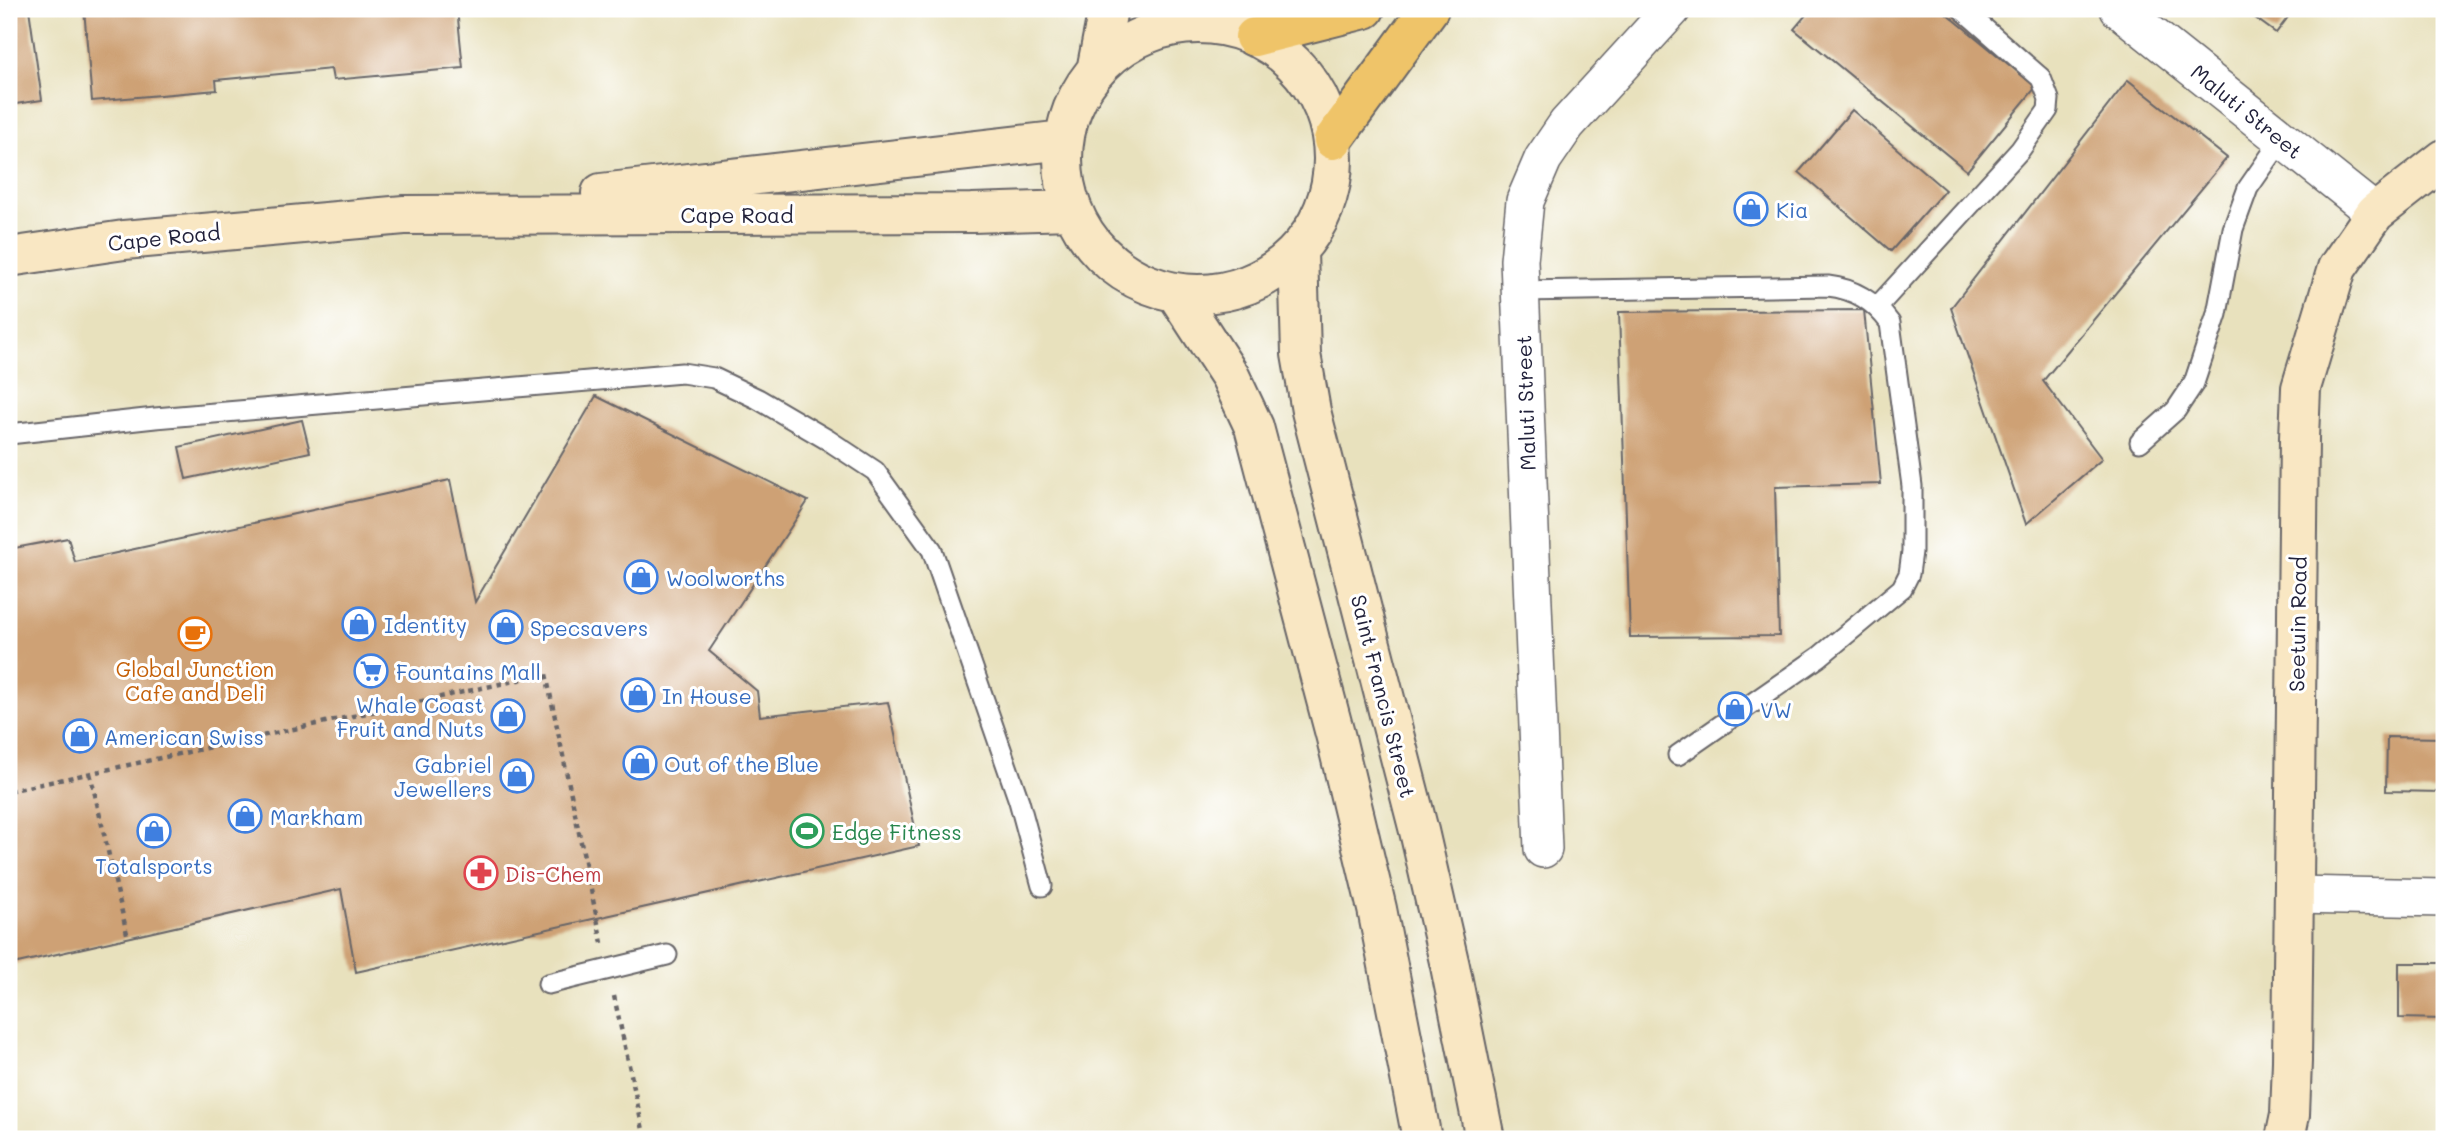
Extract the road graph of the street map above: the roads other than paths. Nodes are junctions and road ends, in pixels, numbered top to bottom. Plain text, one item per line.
1 (1108, 9) edge
2 (1364, 9) edge
3 (1429, 9) edge
4 (1672, 9) edge
5 (1962, 9) edge
6 (2119, 9) edge
7 (1229, 24) edge
8 (1096, 71) junction
9 (2282, 139) junction
10 (1333, 140) junction
11 (1064, 141) junction
12 (2444, 159) edge
13 (1070, 210) junction
14 (2375, 213) junction
15 (404, 215) junction
16 (1298, 251) junction
17 (9, 257) edge
18 (1520, 291) junction
19 (1176, 293) junction
20 (1878, 306) junction
21 (9, 434) edge
22 (2140, 442) dead end
23 (1678, 755) dead end
24 (1543, 849) dead end
25 (1042, 886) dead end
26 (2294, 895) junction
27 (2444, 898) edge
28 (667, 955) dead end
29 (548, 984) dead end
30 (1422, 1139) edge
31 (1485, 1139) edge
32 (2285, 1139) edge

1 - 8 street
2 - 7 main road
3 - 10 main road
4 - 18 street, Maluti Street
5 - 20 lane
6 - 9 street, Maluti Street
7 - 8 street
7 - 10 street
8 - 11 street
9 - 14 street, Maluti Street
9 - 22 lane
10 - 16 street
11 - 13 street
11 - 15 street, Cape Road
12 - 14 street, Seetuin Road
13 - 15 street, Cape Road
13 - 19 street
14 - 26 street, Seetuin Road
15 - 17 street, Cape Road
16 - 19 street
16 - 31 street, Saint Francis Street
18 - 20 lane
18 - 24 street, Maluti Street
19 - 30 street
20 - 23 lane
21 - 25 lane
26 - 27 street
26 - 32 street, Seetuin Road
28 - 29 lane

